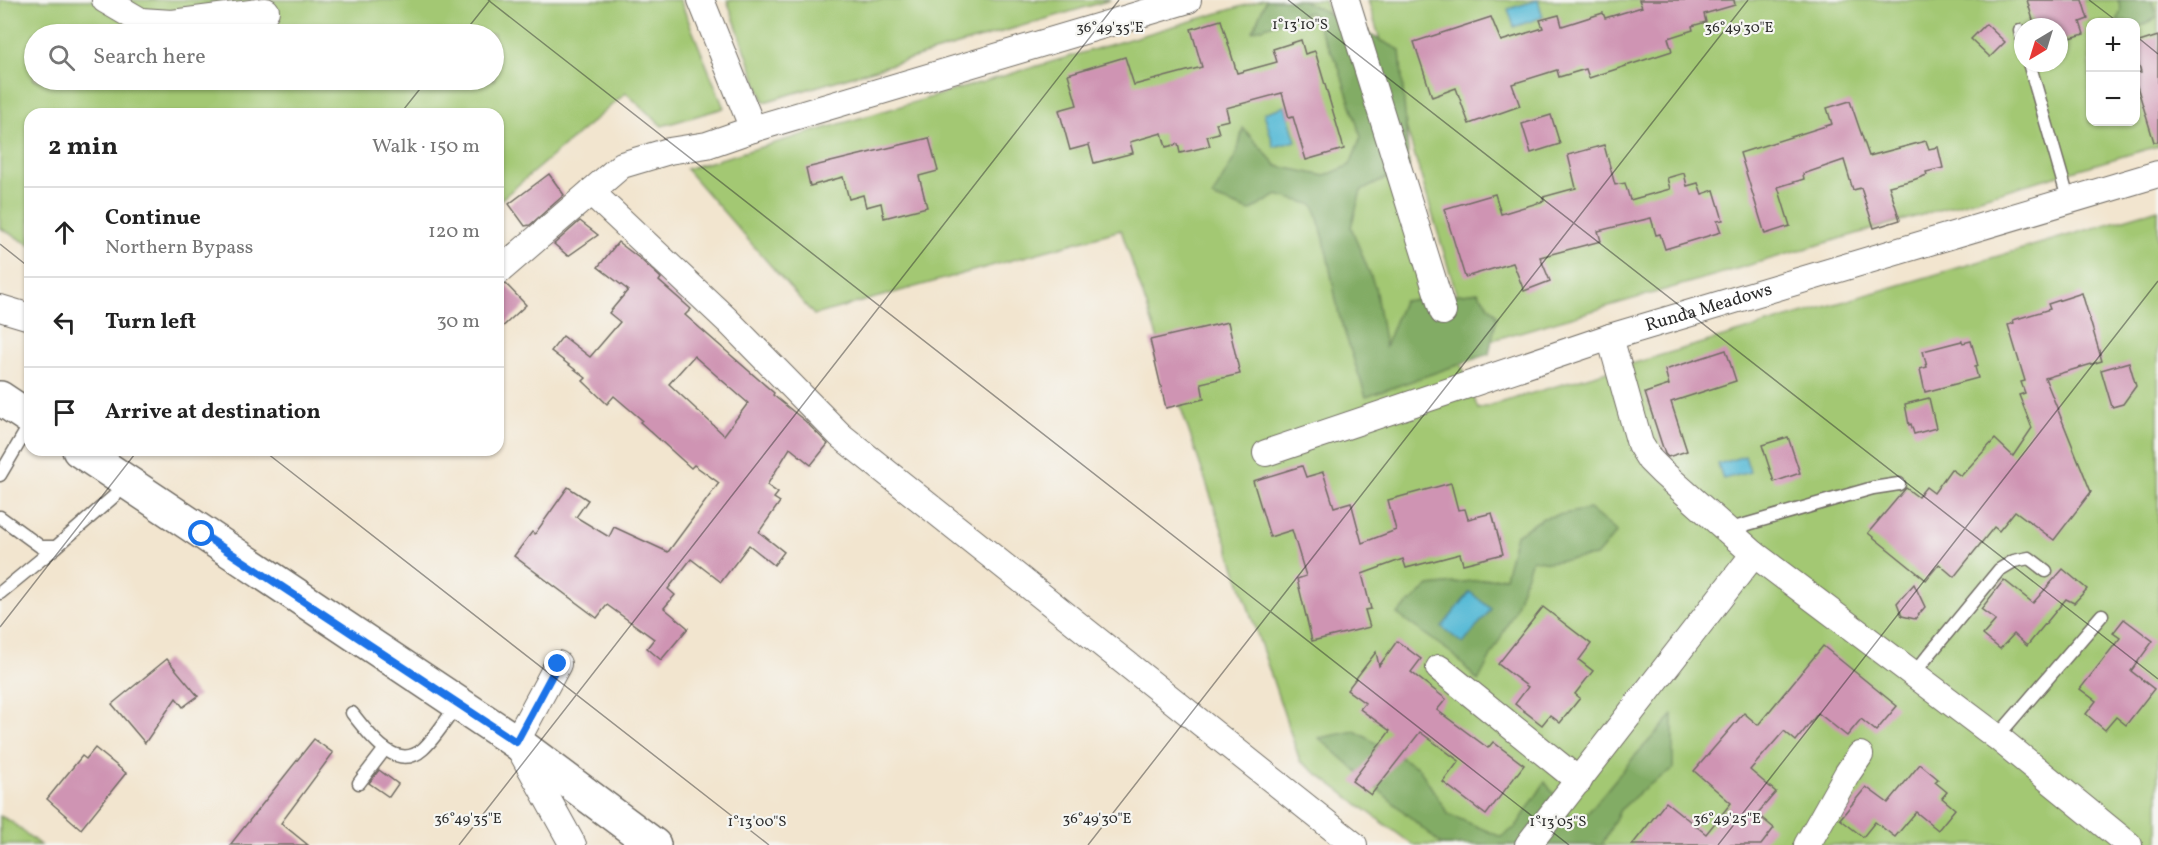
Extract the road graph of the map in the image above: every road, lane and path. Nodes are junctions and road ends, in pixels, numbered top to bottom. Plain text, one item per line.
1 (105, 0) edge
2 (702, 0) edge
3 (1188, 0) edge
4 (1346, 0) edge
5 (266, 11) dead end
6 (2032, 72) edge
7 (753, 129) junction
8 (2158, 174) edge
9 (591, 192) junction
10 (2069, 202) junction
11 (504, 267) edge
12 (0, 308) edge
13 (1443, 312) dead end
14 (24, 315) edge
15 (1610, 337) junction
16 (0, 398) edge
17 (24, 414) edge
18 (24, 434) edge
19 (1266, 453) dead end
20 (88, 456) edge
21 (0, 475) edge
22 (129, 483) junction
23 (1899, 484) dead end
24 (0, 517) edge
25 (1727, 530) junction
26 (56, 547) junction
27 (1754, 554) junction
28 (2046, 571) dead end
29 (0, 593) edge
30 (2102, 615) dead end
31 (558, 664) dead end
32 (1439, 668) dead end
33 (1914, 673) junction
34 (459, 703) junction
35 (352, 713) dead end
36 (1997, 736) junction
37 (516, 742) junction
38 (385, 749) junction
39 (1860, 755) dead end
40 (1578, 781) junction
41 (359, 783) dead end
42 (573, 845) edge
43 (654, 845) edge
44 (1354, 845) edge
45 (1528, 845) edge
46 (1807, 845) edge
47 (2129, 845) edge

1 - 5 street
2 - 7 street
3 - 7 street
4 - 13 street
6 - 10 lane
7 - 9 street
8 - 10 street, Runda Meadows
9 - 11 street
9 - 44 street
10 - 15 street, Runda Meadows
12 - 14 street
15 - 19 street, Runda Meadows
15 - 25 street
16 - 17 main road
18 - 21 lane
20 - 22 main road
22 - 26 lane
22 - 34 main road
23 - 25 lane
24 - 26 lane
25 - 27 street
26 - 29 lane
27 - 33 street
27 - 40 street
28 - 33 lane
30 - 36 lane
31 - 37 street
32 - 40 street
33 - 36 street
34 - 37 main road
34 - 38 lane
35 - 38 lane
36 - 47 street
37 - 42 street
37 - 43 main road
38 - 41 lane
39 - 46 street
40 - 45 street

